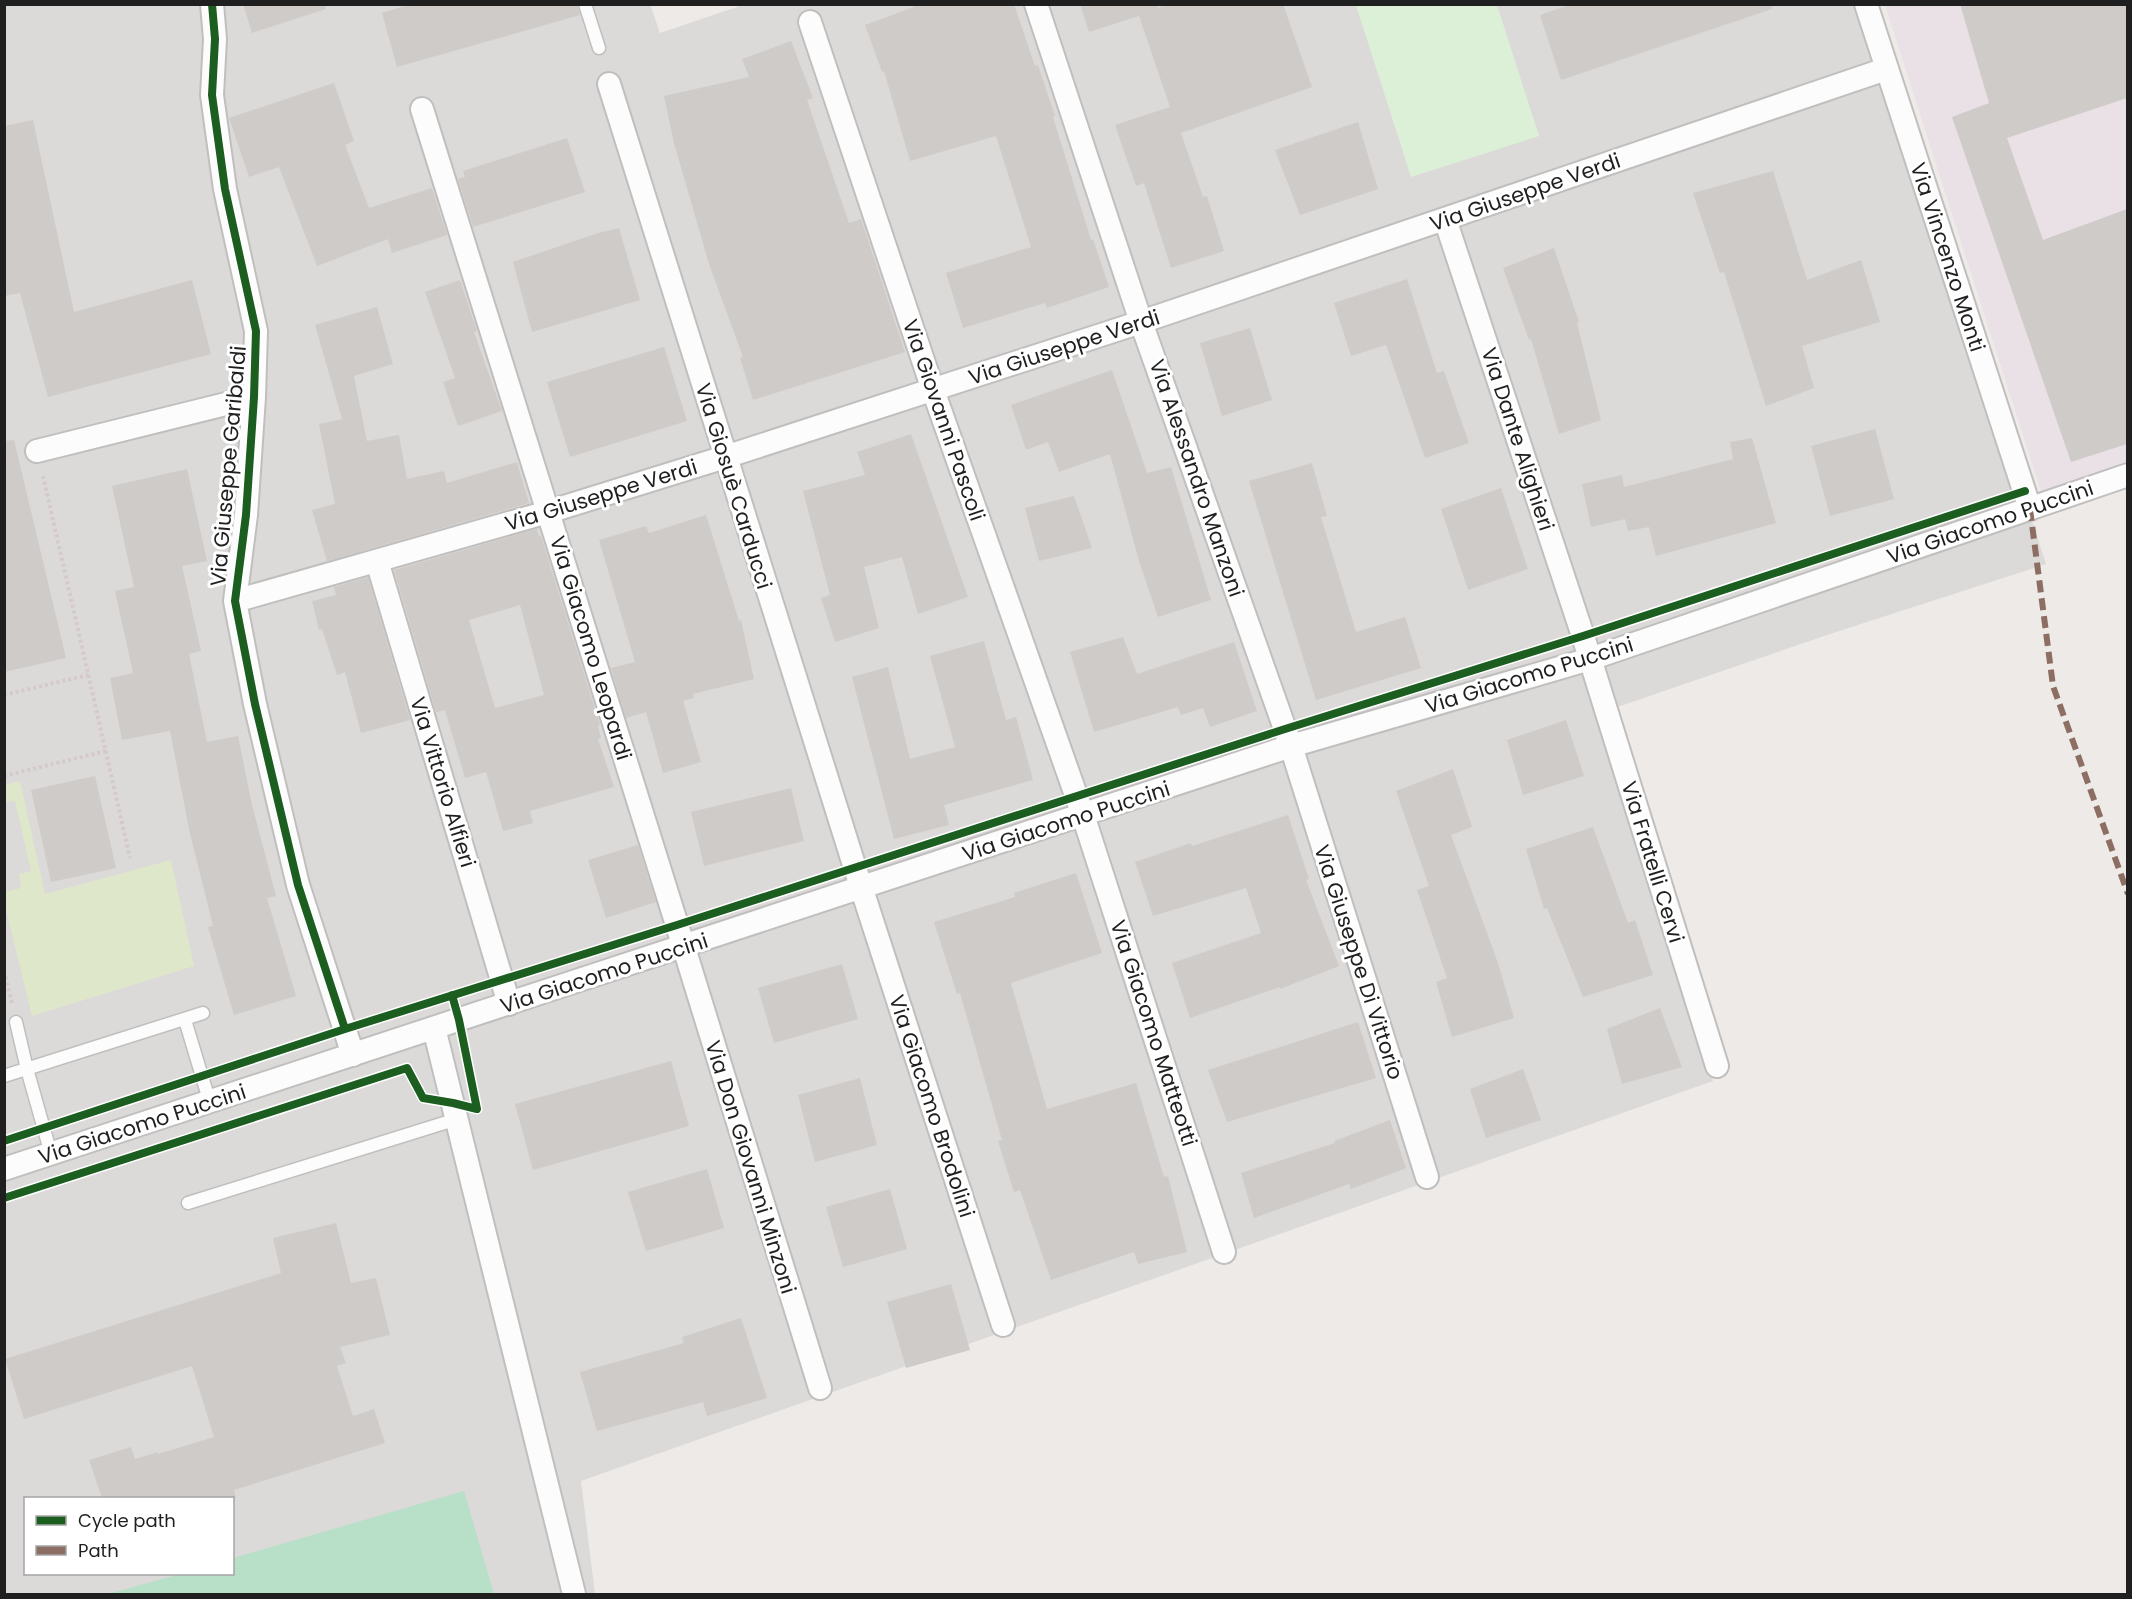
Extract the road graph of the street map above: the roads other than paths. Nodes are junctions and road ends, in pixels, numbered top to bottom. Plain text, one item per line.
1 (212, 4) edge
2 (585, 4) edge
3 (1036, 4) edge
4 (1866, 4) edge
5 (810, 22) dead end
6 (599, 48) dead end
7 (1886, 69) junction
8 (609, 84) dead end
9 (422, 109) dead end
10 (1445, 219) junction
11 (1141, 322) junction
12 (933, 390) junction
13 (254, 397) junction
14 (37, 451) road end
15 (725, 457) junction
16 (2127, 475) edge
17 (2030, 508) junction
18 (548, 512) junction
19 (377, 561) junction
20 (235, 601) junction
21 (1590, 659) junction
22 (1291, 747) junction
23 (1083, 815) junction
24 (862, 888) junction
25 (683, 946) junction
26 (509, 1004) junction
27 (203, 1013) dead end
28 (185, 1020) junction
29 (16, 1022) road end
30 (434, 1028) junction
31 (353, 1055) junction
32 (1717, 1066) dead end
33 (27, 1069) junction
34 (4, 1076) edge
35 (210, 1103) junction
36 (457, 1119) junction
37 (51, 1154) junction
38 (4, 1170) edge
39 (1427, 1177) dead end
40 (188, 1203) dead end
41 (1224, 1252) dead end
42 (1003, 1325) dead end
43 (820, 1388) dead end
44 (574, 1594) edge

1 - 13 street, Via Giuseppe Garibaldi
2 - 6 lane
3 - 11 street, Via Alessandro Manzoni
4 - 7 street, Via Vincenzo Monti
5 - 12 street, Via Giovanni Pascoli
7 - 10 street, Via Giuseppe Verdi
7 - 17 street, Via Vincenzo Monti
8 - 15 street, Via Giosuè Carducci
9 - 18 street, Via Giacomo Leopardi
10 - 11 street, Via Giuseppe Verdi
10 - 21 street, Via Dante Alighieri
11 - 12 street, Via Giuseppe Verdi
11 - 22 street, Via Alessandro Manzoni
12 - 15 street, Via Giuseppe Verdi
12 - 23 street, Via Giovanni Pascoli
13 - 14 street
13 - 20 street, Via Giuseppe Garibaldi
15 - 18 street, Via Giuseppe Verdi
15 - 24 street, Via Giosuè Carducci
16 - 17 street, Via Giacomo Puccini
17 - 21 street, Via Giacomo Puccini
18 - 19 street, Via Giuseppe Verdi
18 - 25 street, Via Giacomo Leopardi
19 - 20 street, Via Giuseppe Verdi
19 - 26 street, Via Vittorio Alfieri
20 - 31 street, Via Giuseppe Garibaldi
21 - 22 street, Via Giacomo Puccini
21 - 32 street, Via Fratelli Cervi
22 - 23 street, Via Giacomo Puccini
22 - 39 street, Via Giuseppe Di Vittorio
23 - 24 street, Via Giacomo Puccini
23 - 41 street, Via Giacomo Matteotti
24 - 25 street, Via Giacomo Puccini
24 - 42 street, Via Giacomo Brodolini
25 - 26 street, Via Giacomo Puccini
25 - 43 street, Via Don Giovanni Minzoni
26 - 30 street, Via Giacomo Puccini
27 - 28 lane
28 - 33 lane
28 - 35 lane
29 - 33 lane
30 - 31 street, Via Giacomo Puccini
30 - 36 street
31 - 35 street, Via Giacomo Puccini
33 - 34 lane
33 - 37 lane
35 - 37 street, Via Giacomo Puccini
36 - 40 lane
36 - 44 street
37 - 38 street, Via Giacomo Puccini

